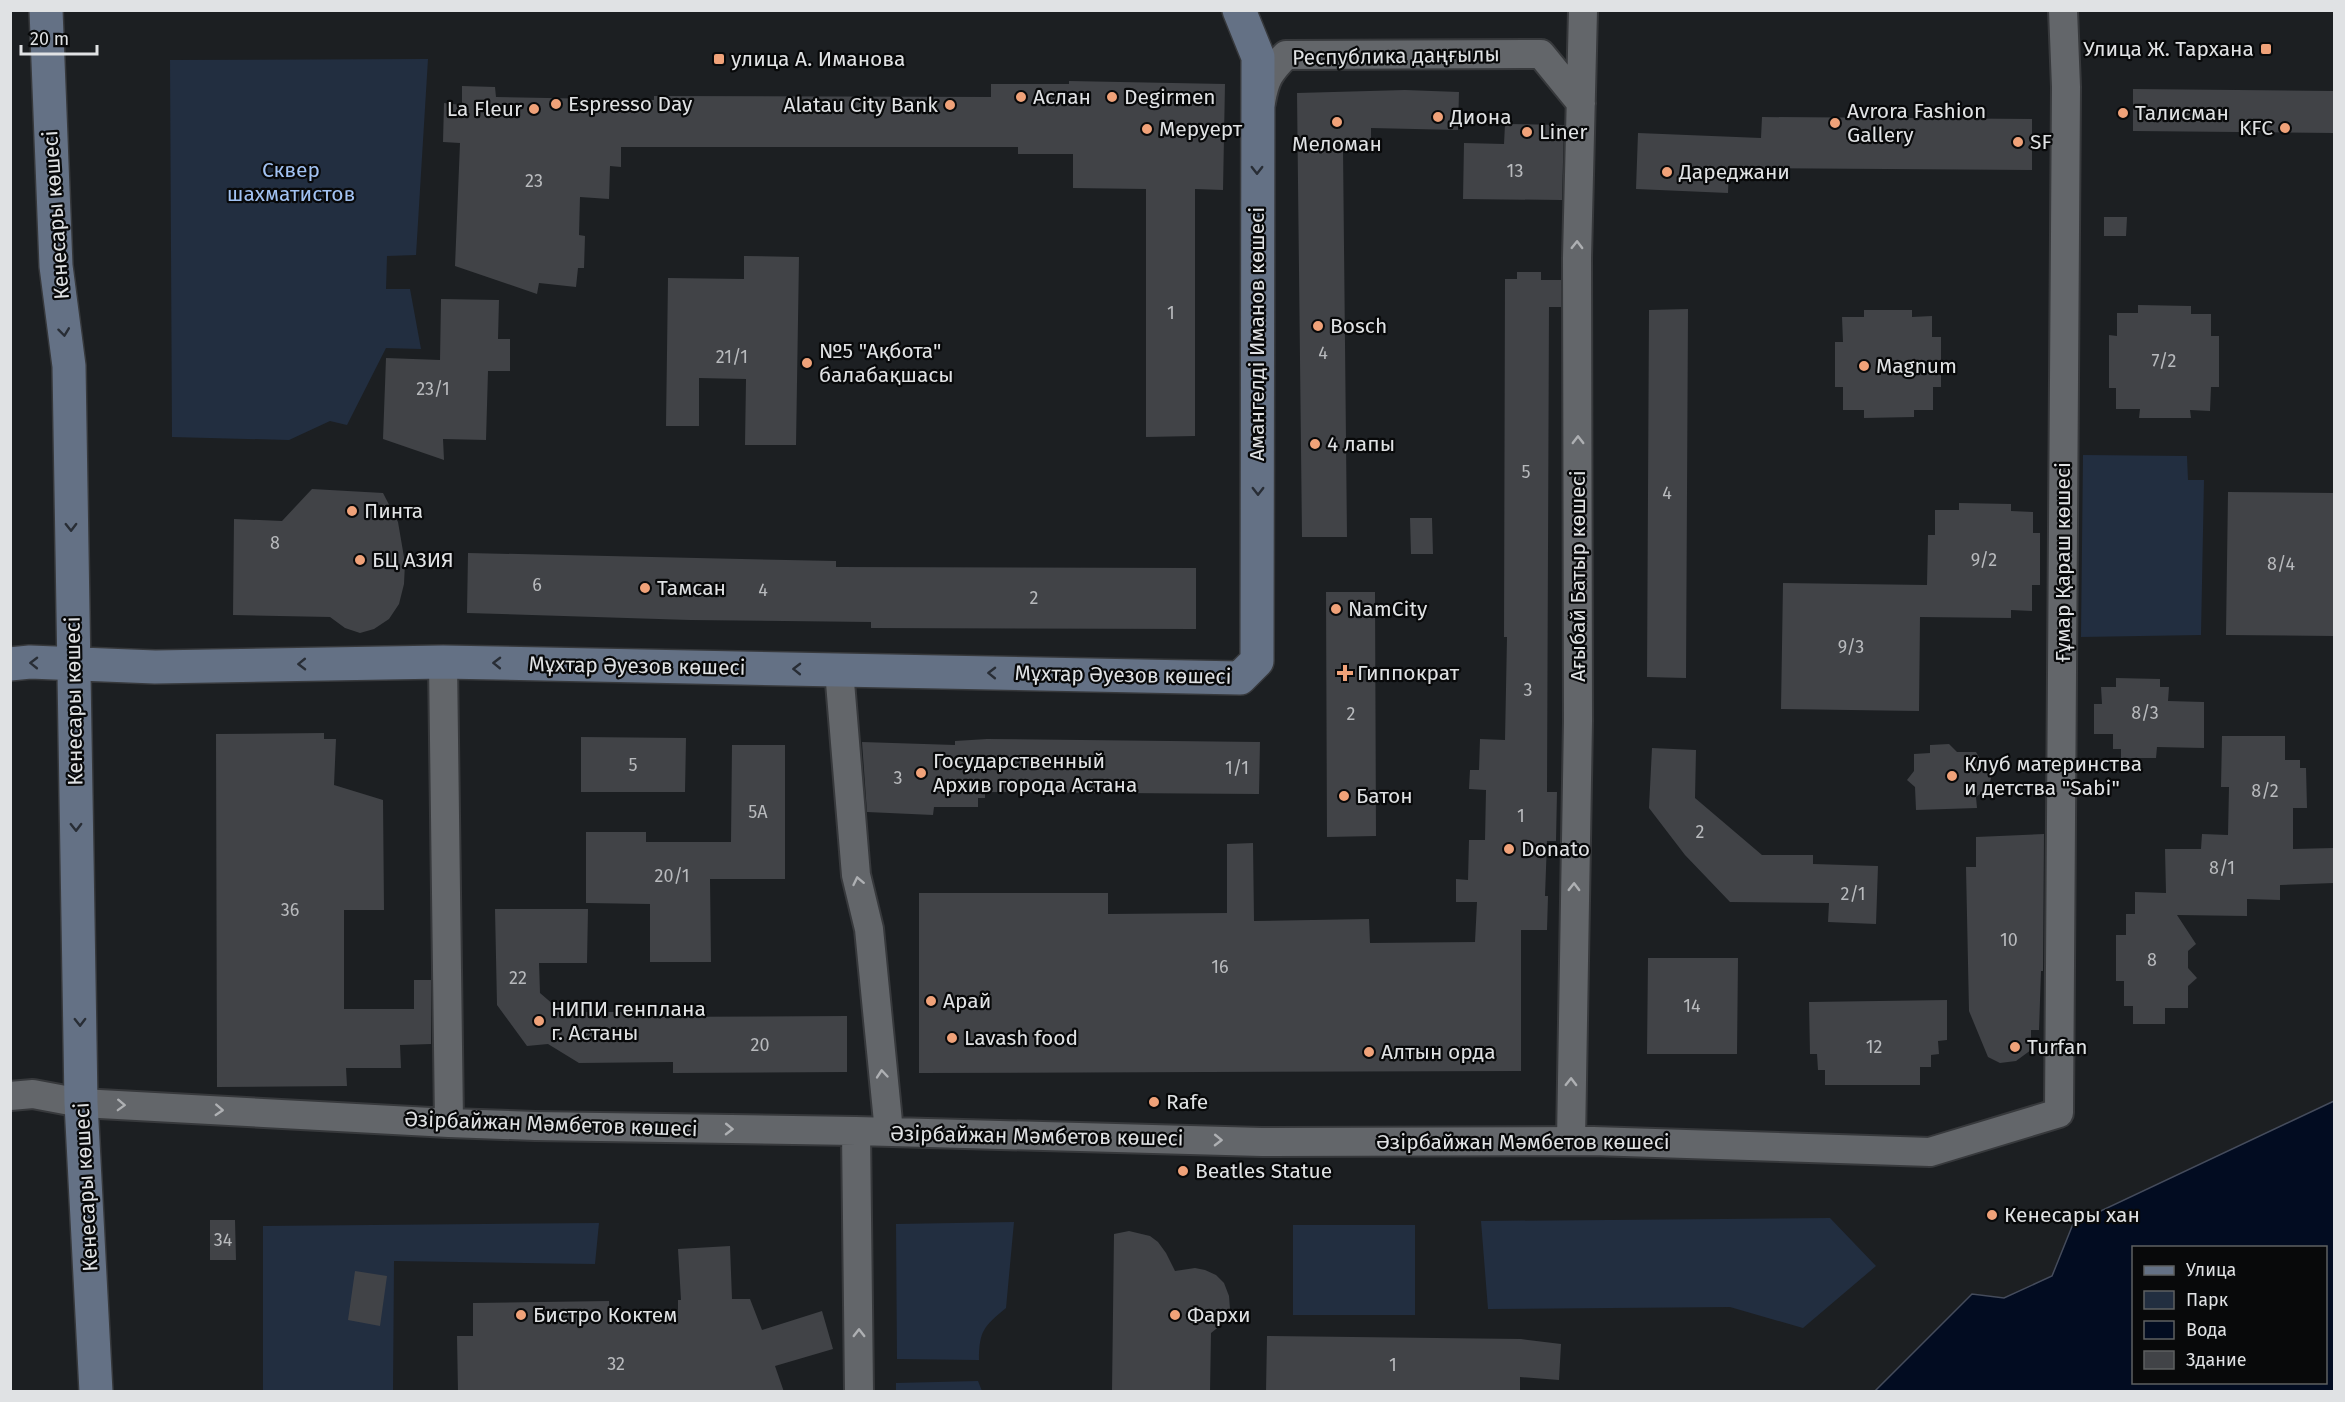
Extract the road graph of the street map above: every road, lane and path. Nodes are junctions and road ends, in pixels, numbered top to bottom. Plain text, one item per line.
1 (46, 10) edge
2 (1239, 10) edge
3 (1582, 10) edge
4 (2063, 10) edge
5 (1581, 103) junction
6 (1257, 120) junction
7 (1257, 661) joint
8 (443, 662) junction
9 (10, 664) edge
10 (73, 664) junction
11 (839, 670) junction
12 (10, 1096) edge
13 (81, 1103) junction
14 (2060, 1113) joint
15 (449, 1123) junction
16 (856, 1131) junction
17 (889, 1132) junction
18 (1571, 1141) junction
19 (96, 1392) edge
20 (859, 1392) edge

1 -> 10 street, Кенесары көшесі
2 - 6 street, Амангелді Иманов көшесі
3 - 5 street, Ағыбай Батыр көшесі
4 - 14 street, Ғұмар Қараш көшесі
5 - 6 street, Республика даңғылы
18 -> 5 street, Ағыбай Батыр көшесі
6 -> 7 street, Амангелді Иманов көшесі
7 -> 11 street, Мұхтар Әуезов көшесі
8 -> 10 street, Мұхтар Әуезов көшесі
11 -> 8 street, Мұхтар Әуезов көшесі
8 - 15 street
10 -> 9 street, Мұхтар Әуезов көшесі
10 -> 13 street, Кенесары көшесі
17 -> 11 street
12 - 13 street, Әзірбайжан Мәмбетов көшесі
13 -> 15 street, Әзірбайжан Мәмбетов көшесі
13 - 19 street, Кенесары көшесі
14 - 18 street, Әзірбайжан Мәмбетов көшесі
15 -> 16 street, Әзірбайжан Мәмбетов көшесі
16 - 17 street, Әзірбайжан Мәмбетов көшесі
20 -> 16 street
17 -> 18 street, Әзірбайжан Мәмбетов көшесі

